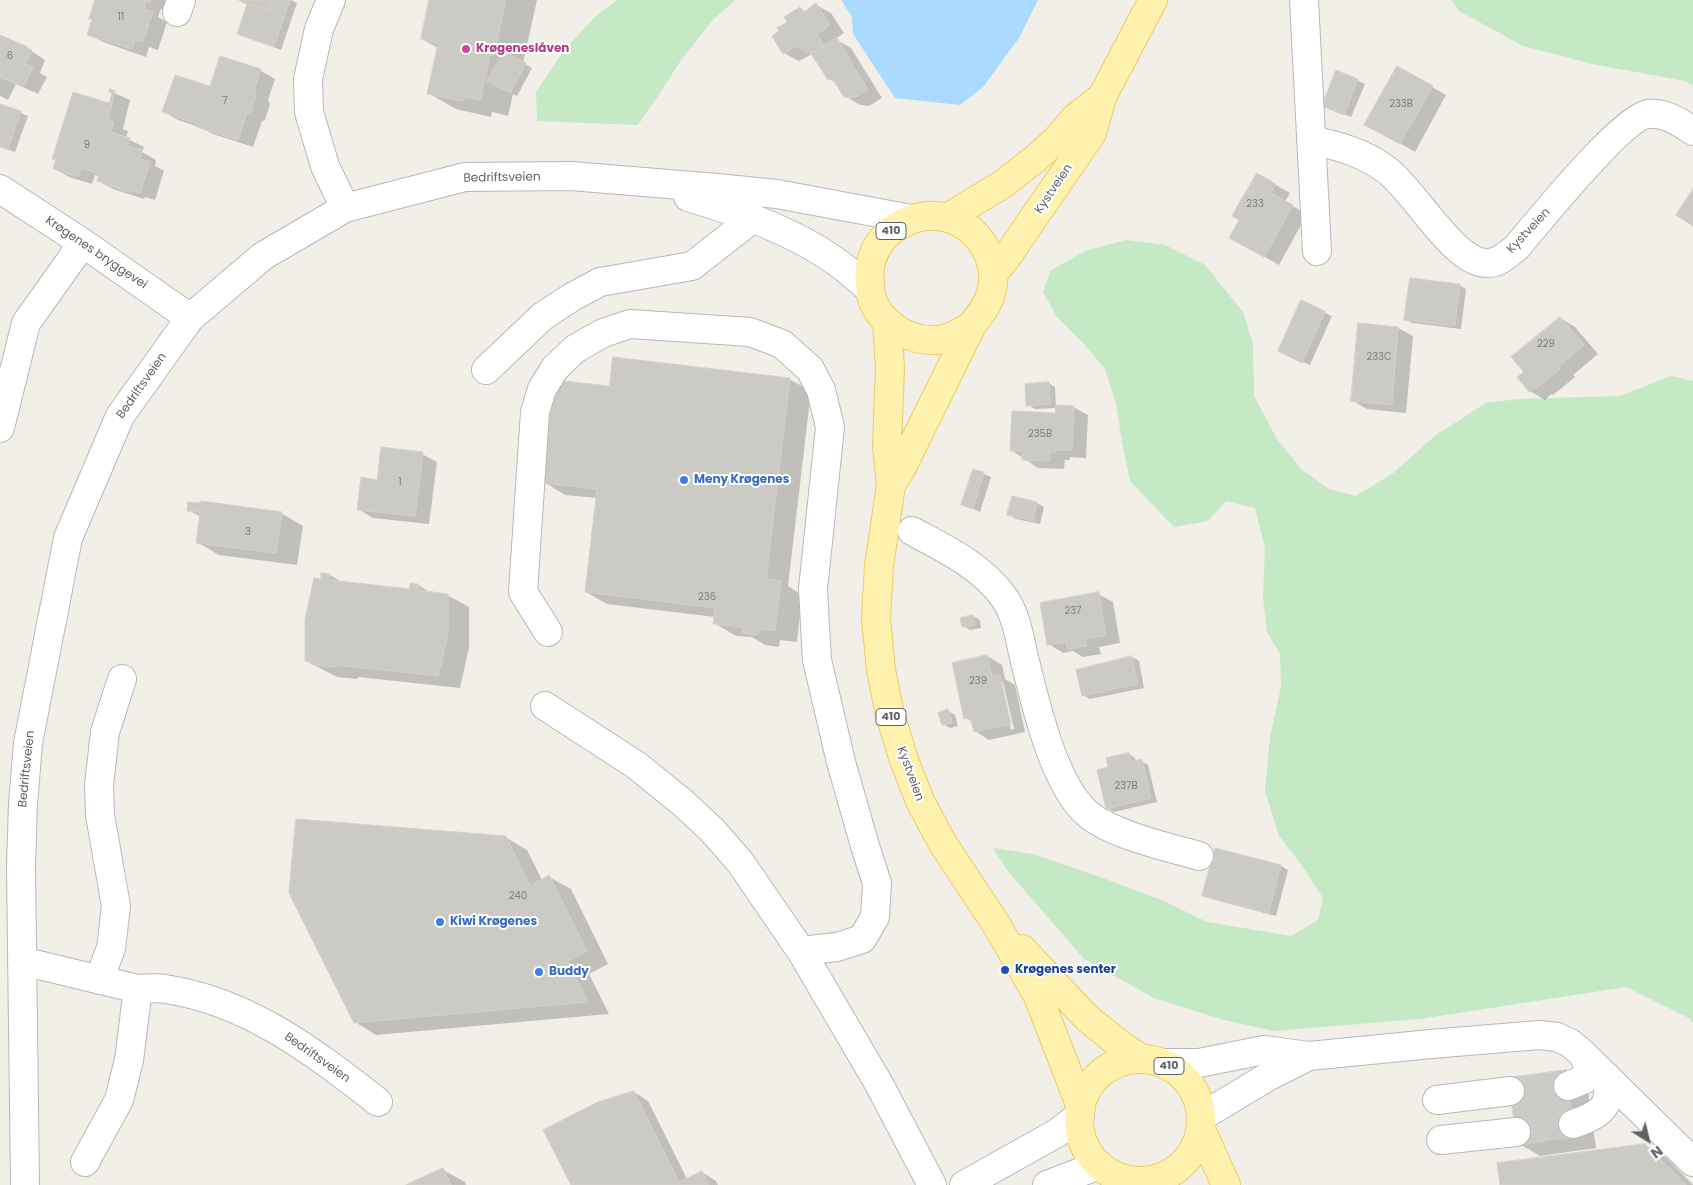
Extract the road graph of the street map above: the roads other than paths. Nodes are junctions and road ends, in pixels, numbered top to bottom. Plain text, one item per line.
1 (331, 0) edge
2 (1153, 0) edge
3 (1304, 0) edge
4 (1102, 97) junction
5 (1693, 131) edge
6 (1311, 140) junction
7 (634, 181) junction
8 (0, 189) edge
9 (345, 208) junction
10 (947, 218) junction
11 (752, 219) junction
12 (911, 219) junction
13 (80, 241) junction
14 (1317, 251) dead end
15 (993, 274) junction
16 (870, 290) junction
17 (190, 318) junction
18 (887, 321) junction
19 (972, 325) junction
20 (486, 370) dead end
21 (0, 428) edge
22 (891, 485) junction
23 (912, 531) dead end
24 (548, 632) dead end
25 (122, 679) dead end
26 (545, 706) dead end
27 (1198, 856) dead end
28 (996, 924) junction
29 (801, 951) junction
30 (22, 961) junction
31 (99, 980) junction
32 (138, 989) junction
33 (1583, 1054) junction
34 (1309, 1056) junction
35 (1152, 1061) junction
36 (1607, 1077) junction
37 (1568, 1086) tunnel mouth
38 (1510, 1091) tunnel mouth
39 (1437, 1100) dead end
40 (378, 1102) dead end
41 (1080, 1111) junction
42 (1201, 1123) junction
43 (1573, 1124) tunnel mouth
44 (1516, 1132) tunnel mouth
45 (1441, 1140) dead end
46 (85, 1162) dead end
47 (1693, 1162) edge
48 (1100, 1165) junction
49 (1144, 1183) edge
50 (25, 1185) edge
51 (932, 1185) edge
52 (964, 1185) edge
53 (1047, 1185) edge
54 (1226, 1185) edge

1 - 9 street
2 - 4 main road, Kystveien / 410
3 - 6 street
4 - 10 main road, Kystveien / 410
4 - 15 main road, Kystveien / 410
5 - 6 street, Kystveien
6 - 14 street
7 - 9 street, Bedriftsveien
7 - 11 street, Bedriftsveien
7 - 12 street, Bedriftsveien
8 - 13 street, Krøgenes bryggevei
9 - 17 street, Bedriftsveien
10 - 12 main road, 410
10 - 15 main road, 410
11 - 16 street, Bedriftsveien
11 - 20 street
12 - 16 main road, 410
13 - 17 street, Krøgenes bryggevei
13 - 21 street
15 - 19 main road, 410
16 - 18 main road, 410
17 - 30 street, Bedriftsveien
18 - 19 main road, 410
18 - 22 main road, Kystveien / 410
19 - 22 main road, Kystveien / 410
22 - 28 main road, Kystveien / 410
23 - 27 street
24 - 29 street
25 - 31 street
26 - 29 street
28 - 35 main road, Kystveien / 410
28 - 41 main road, Kystveien / 410
29 - 51 street
30 - 31 street, Bedriftsveien
30 - 50 street, Bedriftsveien
31 - 32 street, Bedriftsveien
32 - 40 street, Bedriftsveien
32 - 46 street
33 - 34 street
33 - 36 street
33 - 37 street
34 - 35 street
34 - 42 street
35 - 41 main road, 410
35 - 42 main road, 410
36 - 43 street
36 - 47 street
38 - 39 street
41 - 48 main road, 410
41 - 52 street
42 - 49 main road, 410
42 - 54 main road, 410
44 - 45 street
48 - 49 main road, 410
48 - 53 street

